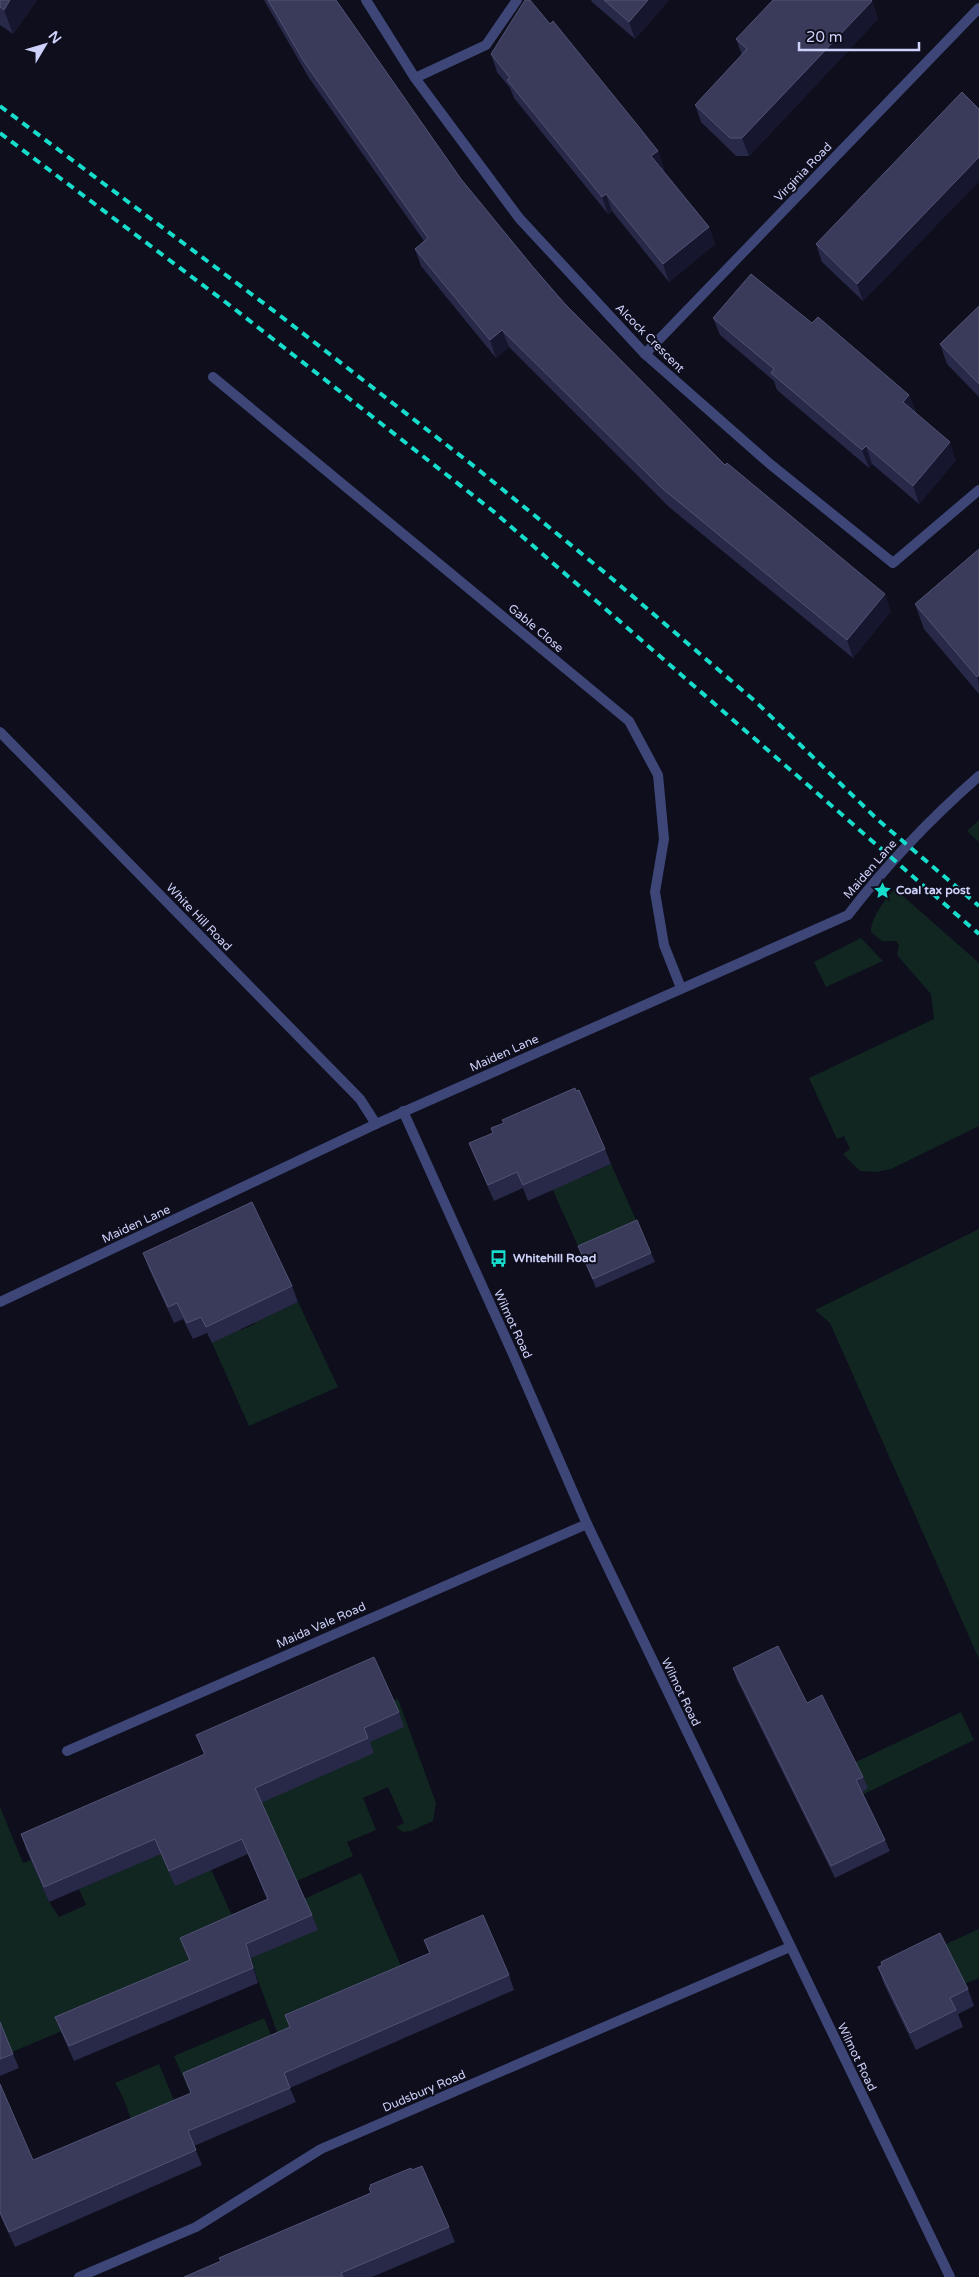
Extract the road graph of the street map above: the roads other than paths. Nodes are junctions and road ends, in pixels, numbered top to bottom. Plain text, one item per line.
1 (366, 0) edge
2 (517, 0) edge
3 (979, 8) edge
4 (415, 78) junction
5 (645, 354) junction
6 (213, 377) dead end
7 (979, 490) edge
8 (0, 732) edge
9 (979, 776) edge
10 (681, 988) junction
11 (403, 1111) junction
12 (376, 1124) junction
13 (0, 1302) edge
14 (587, 1524) junction
15 (67, 1751) dead end
16 (790, 1947) junction
17 (79, 2277) edge
18 (950, 2277) edge

1 - 4 street, Alcock Crescent
2 - 4 street
3 - 5 street, Virginia Road
4 - 5 street, Alcock Crescent
5 - 7 street, Alcock Crescent
6 - 10 street, Gable Close
8 - 12 street, White Hill Road
9 - 10 street, Maiden Lane
10 - 11 street, Maiden Lane
11 - 12 street, Maiden Lane
11 - 14 street, Wilmot Road
12 - 13 street, Maiden Lane
14 - 15 street, Maida Vale Road
14 - 16 street, Wilmot Road
16 - 17 street, Dudsbury Road
16 - 18 street, Wilmot Road

